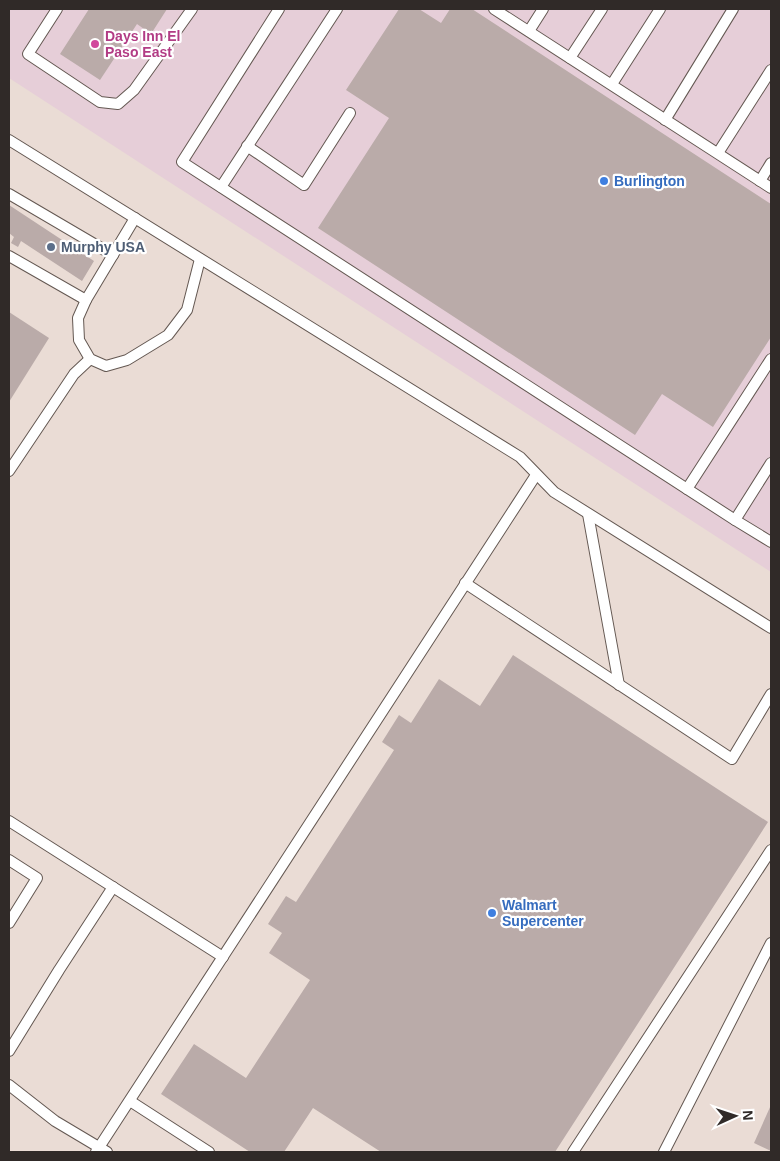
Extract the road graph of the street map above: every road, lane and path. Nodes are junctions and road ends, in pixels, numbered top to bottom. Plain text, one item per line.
1 (57, 9) edge
2 (192, 9) edge
3 (279, 9) edge
4 (337, 9) edge
5 (494, 9) edge
6 (543, 9) edge
7 (602, 9) edge
8 (660, 9) edge
9 (733, 9) edge
10 (529, 31) junction
11 (570, 58) junction
12 (771, 70) edge
13 (612, 84) junction
14 (350, 113) dead end
15 (665, 120) junction
16 (9, 140) edge
17 (247, 146) junction
18 (718, 153) junction
19 (771, 163) edge
20 (760, 181) junction
21 (221, 187) junction
22 (771, 188) edge
23 (9, 194) edge
24 (135, 218) junction
25 (113, 255) junction
26 (9, 256) edge
27 (200, 259) junction
28 (86, 300) junction
29 (90, 359) junction
30 (771, 359) edge
31 (771, 463) edge
32 (9, 471) edge
33 (536, 475) junction
34 (687, 489) junction
35 (588, 514) junction
36 (735, 520) junction
37 (771, 542) edge
38 (465, 584) junction
39 (771, 628) edge
40 (619, 685) junction
41 (771, 694) edge
42 (9, 821) edge
43 (771, 850) edge
44 (9, 860) edge
45 (113, 887) junction
46 (9, 923) edge
47 (771, 943) edge
48 (223, 957) junction
49 (9, 1051) edge
50 (9, 1085) edge
51 (130, 1101) junction
52 (101, 1151) edge
53 (209, 1152) edge
54 (572, 1152) edge
55 (664, 1152) edge

1 - 2 lane
3 - 21 lane
4 - 17 lane
5 - 10 lane
6 - 10 lane
7 - 11 lane
8 - 13 lane
9 - 15 lane
10 - 11 lane
11 - 13 lane
12 - 18 lane
13 - 15 lane
14 - 17 lane
15 - 18 lane
16 - 24 lane
17 - 21 lane
18 - 20 lane
19 - 20 lane
20 - 22 lane
21 - 34 lane
23 - 25 lane
24 - 25 lane
24 - 27 lane
25 - 28 lane
26 - 28 lane
27 - 29 lane
27 - 33 lane
28 - 29 lane
29 - 32 lane
30 - 34 lane
31 - 36 lane
33 - 35 lane
33 - 38 lane
34 - 36 lane
35 - 39 lane
35 - 40 lane
36 - 37 lane
38 - 40 lane
38 - 48 lane
40 - 41 lane
42 - 45 lane
43 - 54 lane
44 - 46 lane
45 - 48 lane
45 - 49 lane
47 - 55 lane
48 - 51 lane
50 - 52 lane
51 - 52 lane
51 - 53 lane

